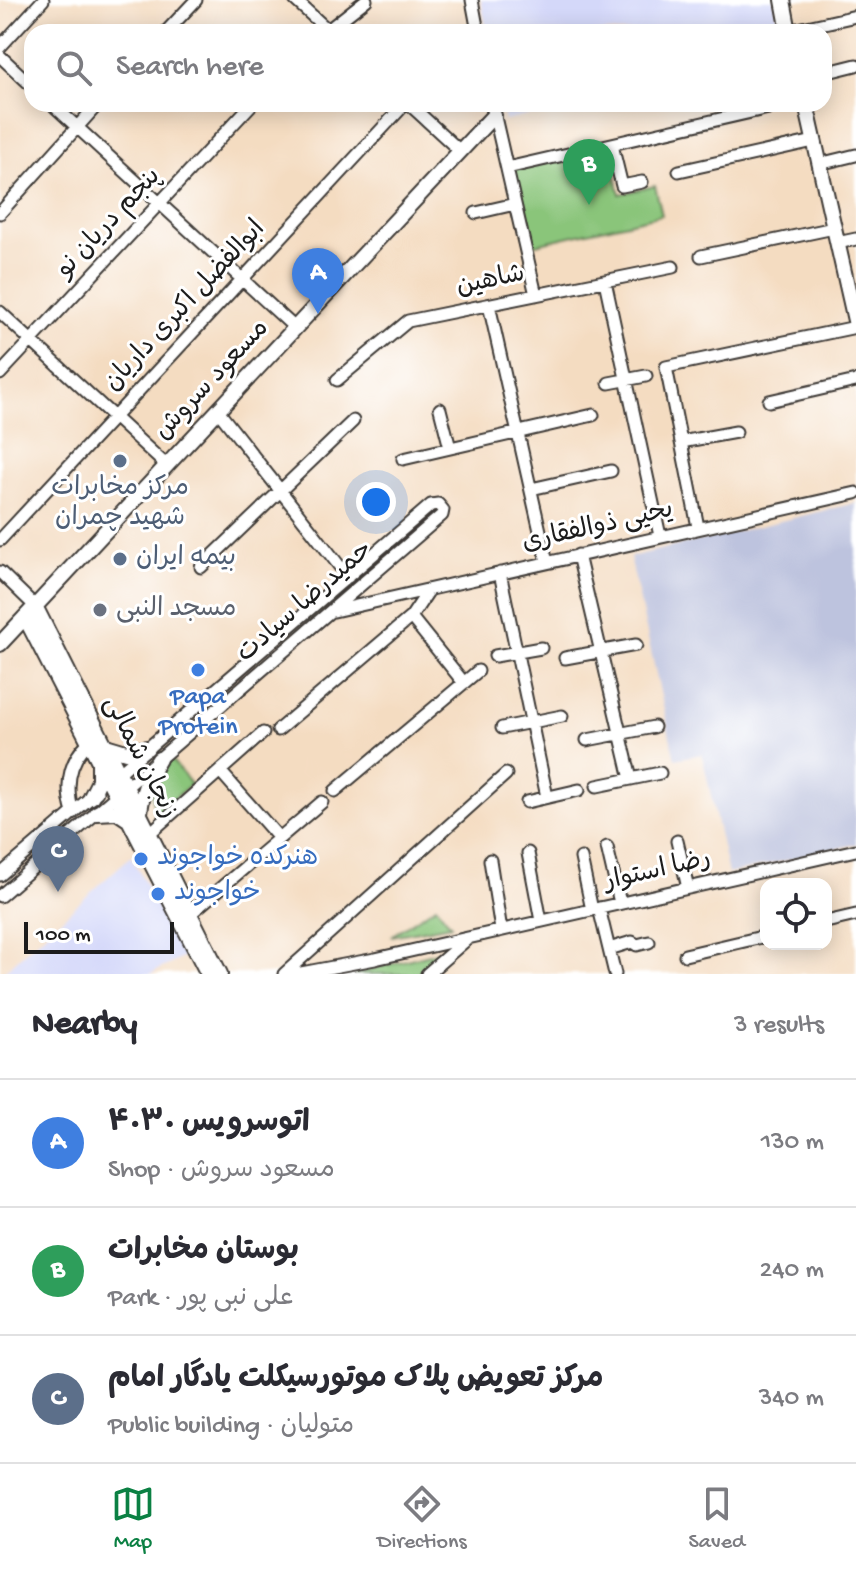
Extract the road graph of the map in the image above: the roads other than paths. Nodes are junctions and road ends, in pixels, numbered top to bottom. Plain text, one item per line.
1 (43, 0) edge
2 (196, 0) edge
3 (295, 0) edge
4 (366, 0) edge
5 (472, 0) edge
6 (783, 0) edge
7 (856, 16) edge
8 (174, 24) edge
9 (319, 24) edge
10 (333, 24) edge
11 (476, 24) edge
12 (788, 24) edge
13 (820, 24) edge
14 (0, 47) edge
15 (0, 56) edge
16 (856, 65) edge
17 (832, 71) edge
18 (24, 78) edge
19 (61, 112) edge
20 (91, 112) edge
21 (245, 112) edge
22 (399, 112) edge
23 (416, 112) edge
24 (491, 112) edge
25 (494, 112) edge
26 (751, 112) edge
27 (808, 112) edge
28 (77, 127) junction
29 (814, 141) junction
30 (612, 145) junction
31 (460, 151) junction
32 (856, 155) edge
33 (819, 164) junction
34 (507, 168) junction
35 (679, 171) dead end
36 (642, 182) dead end
37 (160, 203) junction
38 (515, 204) junction
39 (0, 213) edge
40 (476, 213) dead end
41 (836, 236) junction
42 (856, 239) edge
43 (701, 256) dead end
44 (673, 267) dead end
45 (242, 279) junction
46 (605, 281) junction
47 (536, 295) junction
48 (489, 305) junction
49 (0, 312) edge
50 (856, 326) edge
51 (295, 328) junction
52 (31, 341) junction
53 (0, 374) edge
54 (646, 376) dead end
55 (337, 380) dead end
56 (627, 380) junction
57 (856, 381) edge
58 (609, 383) dead end
59 (769, 401) dead end
60 (440, 409) dead end
61 (218, 411) junction
62 (593, 415) dead end
63 (114, 417) junction
64 (353, 421) dead end
65 (518, 432) junction
66 (736, 432) dead end
67 (681, 442) junction
68 (450, 448) junction
69 (403, 459) dead end
70 (167, 466) junction
71 (611, 471) dead end
72 (531, 489) junction
73 (280, 490) junction
74 (856, 493) edge
75 (698, 527) junction
76 (660, 536) junction
77 (0, 540) edge
78 (578, 555) junction
79 (547, 562) junction
80 (201, 567) dead end
81 (0, 572) edge
82 (500, 573) junction
83 (348, 577) junction
84 (429, 590) junction
85 (348, 603) junction
86 (30, 612) junction
87 (329, 612) joint
88 (411, 617) junction
89 (0, 644) edge
90 (636, 645) dead end
91 (541, 648) dead end
92 (601, 651) junction
93 (517, 652) junction
94 (495, 656) dead end
95 (565, 658) dead end
96 (478, 671) dead end
97 (464, 683) junction
98 (562, 716) dead end
99 (532, 722) junction
100 (654, 727) dead end
101 (502, 728) dead end
102 (278, 730) dead end
103 (263, 733) dead end
104 (620, 734) junction
105 (161, 736) junction
106 (587, 740) dead end
107 (90, 741) junction
108 (147, 748) junction
109 (171, 748) junction
110 (103, 752) junction
111 (159, 759) junction
112 (220, 771) junction
113 (660, 773) dead end
114 (506, 774) dead end
115 (115, 776) junction
116 (631, 779) junction
117 (597, 786) dead end
118 (122, 790) junction
119 (579, 790) dead end
120 (335, 791) dead end
121 (91, 797) junction
122 (547, 797) junction
123 (322, 802) dead end
124 (527, 802) dead end
125 (73, 813) junction
126 (97, 813) junction
127 (135, 817) junction
128 (150, 833) junction
129 (279, 838) junction
130 (677, 841) dead end
131 (607, 847) dead end
132 (856, 850) edge
133 (528, 853) dead end
134 (581, 858) dead end
135 (490, 860) dead end
136 (0, 875) edge
137 (688, 888) junction
138 (0, 896) edge
139 (620, 903) junction
140 (595, 909) junction
141 (190, 914) junction
142 (856, 915) edge
143 (541, 921) junction
144 (832, 921) edge
145 (501, 930) junction
146 (470, 937) junction
147 (760, 937) edge
148 (649, 942) dead end
149 (609, 949) junction
150 (685, 955) dead end
151 (208, 974) edge
152 (220, 974) edge
153 (284, 974) edge
154 (296, 974) edge
155 (427, 974) edge
156 (615, 974) edge

1 - 14 street
2 - 8 street
3 - 9 street
4 - 10 street
5 - 11 street
6 - 12 main road
7 - 13 street
15 - 18 street
16 - 17 street
19 - 28 street
20 - 28 street
21 - 37 street, پنجم دریان‌ نو
22 - 45 street, ابوالفضل اکبری داریان
23 - 31 street
24 - 31 main road, مسعود سروش
25 - 34 street
26 - 30 street
27 - 29 main road
28 - 37 street
28 - 39 street
29 - 33 main road
29 - 35 street
30 - 34 street
30 - 36 street
31 - 51 main road, مسعود سروش
32 - 33 street
33 - 41 main road
34 - 38 street
37 - 45 street
37 - 52 street, پنجم دریان‌ نو
38 - 40 street
38 - 47 street
41 - 42 street
41 - 43 street
41 - 50 main road
44 - 46 street, شاهین
45 - 51 street
45 - 63 street, ابوالفضل اکبری داریان
46 - 47 street, شاهین
46 - 56 street
47 - 48 street, شاهین
48 - 55 street, شاهین
48 - 65 street
49 - 52 street
50 - 67 street
51 - 61 main road, مسعود سروش
52 - 53 street, پنجم دریان‌ نو
52 - 63 street
54 - 56 street
56 - 58 street
56 - 76 street
57 - 59 street
60 - 68 street
61 - 70 main road, مسعود سروش
61 - 73 street
62 - 65 street
63 - 70 street
63 - 77 street, ابوالفضل اکبری داریان
64 - 73 street
65 - 68 street
65 - 72 street
66 - 67 street
67 - 75 street
68 - 69 street
70 - 86 main road, مسعود سروش
71 - 72 street
72 - 79 street
73 - 80 street
73 - 83 street
74 - 75 street, یحیی ذوالفقاری
75 - 76 street, یحیی ذوالفقاری
76 - 78 street, یحیی ذوالفقاری
78 - 79 street, یحیی ذوالفقاری
78 - 92 street
79 - 82 street, یحیی ذوالفقاری
81 - 86 street
82 - 84 street, یحیی ذوالفقاری
82 - 93 street
83 - 85 street, حمیدرضا سیادت
83 - 105 street, حمیدرضا سیادت
84 - 85 street, یحیی ذوالفقاری
84 - 88 street
85 - 87 street, یحیی ذوالفقاری
86 - 89 main road, مسعود سروش
86 - 107 main road, زنجان شمالی
86 - 110 main road, زنجان شمالی
87 - 109 street, حمیدرضا سیادت
88 - 97 street
88 - 102 street
90 - 92 street
91 - 93 street
92 - 95 street
92 - 104 street
93 - 94 street
93 - 99 street
96 - 97 street
97 - 120 street
98 - 99 street
99 - 101 street
99 - 122 street
100 - 104 street
103 - 112 street
104 - 106 street
104 - 116 street
105 - 108 street, حمیدرضا سیادت
105 - 109 street
107 - 110 main road, زنجان شمالی
107 - 125 street
108 - 110 main road
108 - 115 street, حمیدرضا سیادت
109 - 111 street, حمیدرضا سیادت
110 - 115 main road, زنجان شمالی
110 - 121 main road
111 - 118 street, حمیدرضا سیادت
111 - 127 main road
112 - 128 street
112 - 129 street
113 - 116 street
114 - 153 street
115 - 118 main road, زنجان شمالی
115 - 121 street, حمیدرضا سیادت
116 - 117 street
118 - 126 street, حمیدرضا سیادت
118 - 127 main road, زنجان شمالی
119 - 122 street
121 - 125 street, حمیدرضا سیادت
122 - 124 street
123 - 129 street
125 - 136 street, حمیدرضا سیادت
126 - 127 main road
126 - 138 street, حمیدرضا سیادت
127 - 128 main road, زنجان شمالی
127 - 151 main road, زنجان شمالی
128 - 141 main road, زنجان شمالی
129 - 141 street
130 - 137 street
131 - 139 street
132 - 137 street, رضا استوار
133 - 143 street
134 - 140 street
135 - 145 street
137 - 139 street, رضا استوار
139 - 140 street, رضا استوار
140 - 143 street, رضا استوار
140 - 149 street
141 - 152 main road, زنجان شمالی
142 - 144 street
143 - 145 street, رضا استوار
145 - 146 street, رضا استوار
146 - 154 street, رضا استوار
146 - 155 street, رضا استوار
147 - 150 street
148 - 149 street
149 - 156 street

